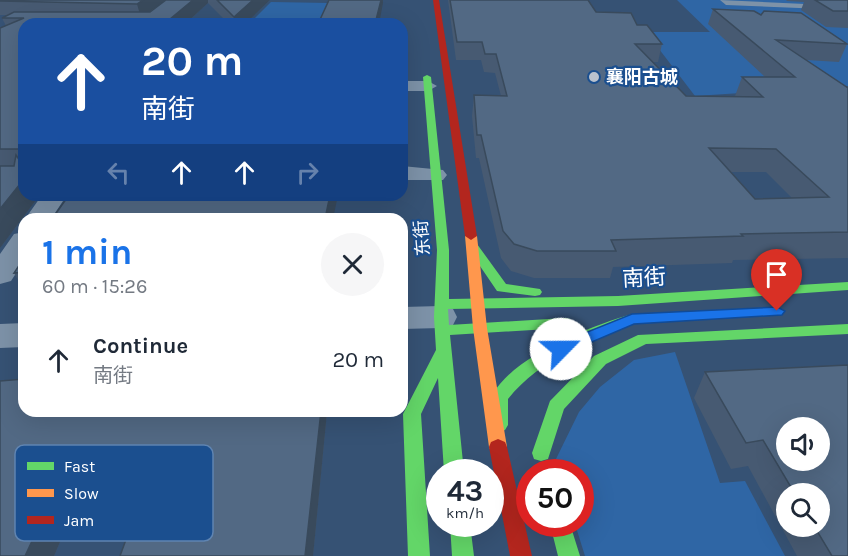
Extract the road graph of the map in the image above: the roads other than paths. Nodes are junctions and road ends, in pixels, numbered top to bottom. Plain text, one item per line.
1 (436, 0) edge
2 (724, 2) edge
3 (848, 8) edge
4 (741, 15) edge
5 (426, 65) dead end
6 (408, 86) edge
7 (428, 86) junction
8 (408, 173) edge
9 (435, 175) junction
10 (473, 247) junction
11 (18, 249) edge
12 (0, 275) edge
13 (611, 284) dead end
14 (848, 286) edge
15 (592, 298) junction
16 (618, 301) junction
17 (477, 302) junction
18 (408, 319) edge
19 (443, 324) junction
20 (480, 328) junction
21 (848, 329) edge
22 (18, 335) edge
23 (0, 336) edge
24 (505, 451) junction
25 (539, 456) dead end
26 (453, 459) edge
27 (461, 537) edge
28 (564, 537) edge
29 (419, 556) edge
30 (463, 556) edge
31 (521, 556) edge
32 (569, 556) edge

1 - 10 main road
2 - 3 lane
2 - 4 lane
5 - 7 main road, 东街
6 - 7 street
7 - 9 main road, 东街
8 - 9 street
9 - 19 main road, 东街
10 - 15 main road
10 - 17 main road
11 - 12 street
13 - 15 main road
14 - 16 main road, 南街
15 - 16 main road
16 - 17 main road, 南街
17 - 19 main road, 南街
17 - 20 main road
18 - 19 street
19 - 20 main road, 南街
19 - 26 main road, 东街
19 - 29 main road
20 - 24 main road
20 - 24 main road, 南街
21 - 25 main road
22 - 23 street
24 - 31 main road
27 - 30 main road
28 - 32 main road

